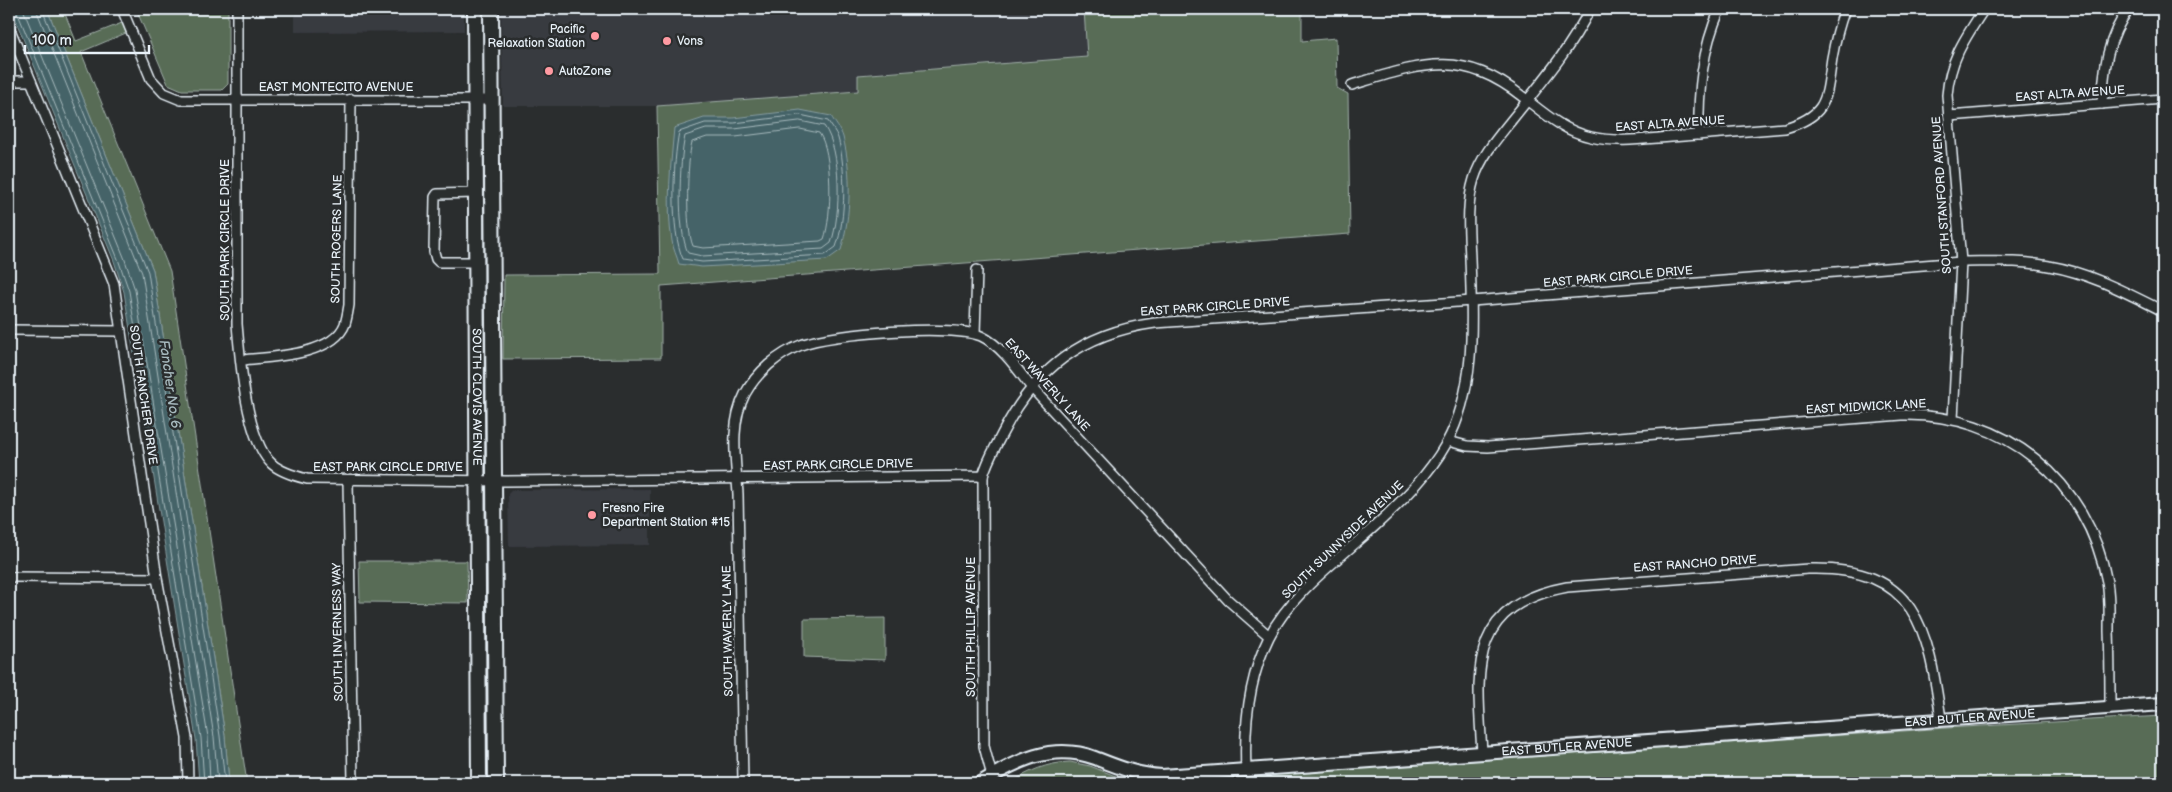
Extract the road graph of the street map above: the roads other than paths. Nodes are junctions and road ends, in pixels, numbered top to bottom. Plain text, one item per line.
1 (122, 9) edge
2 (237, 9) edge
3 (475, 9) edge
4 (491, 9) edge
5 (1590, 9) edge
6 (1720, 9) edge
7 (1845, 9) edge
8 (1984, 9) edge
9 (2129, 9) edge
10 (9, 27) edge
11 (9, 81) edge
12 (31, 81) junction
13 (1352, 84) dead end
14 (352, 99) junction
15 (237, 100) junction
16 (475, 100) junction
17 (492, 100) junction
18 (1527, 100) junction
19 (2163, 100) edge
20 (2102, 104) junction
21 (1949, 116) junction
22 (1700, 135) junction
23 (476, 193) junction
24 (476, 262) junction
25 (1961, 262) junction
26 (978, 270) dead end
27 (1472, 301) junction
28 (2163, 311) edge
29 (9, 330) edge
30 (121, 331) junction
31 (975, 333) junction
32 (241, 360) junction
33 (1032, 387) junction
34 (1953, 419) junction
35 (1448, 441) junction
36 (272, 464) joint
37 (983, 476) junction
38 (736, 478) junction
39 (348, 481) junction
40 (478, 481) junction
41 (494, 481) junction
42 (9, 577) edge
43 (157, 578) junction
44 (1269, 636) junction
45 (2163, 704) edge
46 (2110, 708) junction
47 (1941, 719) junction
48 (1482, 752) junction
49 (1246, 770) junction
50 (992, 776) junction
51 (188, 783) edge
52 (353, 783) edge
53 (479, 783) edge
54 (496, 783) edge
55 (743, 783) edge
56 (980, 783) edge

1 - 15 street, EAST MONTECITO AVENUE
2 - 15 street, SOUTH PARK CIRCLE DRIVE
3 - 16 main road, SOUTH CLOVIS AVENUE
4 - 17 main road, SOUTH CLOVIS AVENUE
5 - 18 street, SOUTH SUNNYSIDE AVENUE
6 - 22 street
7 - 22 street, EAST ALTA AVENUE
8 - 21 street, SOUTH STANFORD AVENUE
9 - 20 street
10 - 12 street, SOUTH FANCHER DRIVE
11 - 12 street
12 - 30 street, SOUTH FANCHER DRIVE
13 - 18 street, EAST ALTA AVENUE
14 - 15 street, EAST MONTECITO AVENUE
14 - 16 street, EAST MONTECITO AVENUE
14 - 32 street, SOUTH ROGERS LANE
15 - 32 street, SOUTH PARK CIRCLE DRIVE
16 - 17 street, EAST MONTECITO AVENUE
16 - 23 main road, SOUTH CLOVIS AVENUE
17 - 41 main road, SOUTH CLOVIS AVENUE
18 - 22 street, EAST ALTA AVENUE
18 - 27 street, SOUTH SUNNYSIDE AVENUE
19 - 20 street, EAST ALTA AVENUE
20 - 21 street, EAST ALTA AVENUE
21 - 25 street, SOUTH STANFORD AVENUE
23 - 24 main road, SOUTH CLOVIS AVENUE
23 - 24 street
24 - 40 main road, SOUTH CLOVIS AVENUE
25 - 27 street, EAST PARK CIRCLE DRIVE
25 - 28 street, EAST PARK CIRCLE DRIVE
25 - 34 street, SOUTH STANFORD AVENUE
26 - 31 street
27 - 33 street, EAST PARK CIRCLE DRIVE
27 - 35 street, SOUTH SUNNYSIDE AVENUE
29 - 30 street
30 - 43 street, SOUTH FANCHER DRIVE
31 - 33 street, EAST WAVERLY LANE
31 - 38 street, EAST WAVERLY LANE
32 - 36 street, SOUTH PARK CIRCLE DRIVE
33 - 37 street, EAST PARK CIRCLE DRIVE
33 - 44 street, EAST WAVERLY LANE
34 - 35 street, EAST MIDWICK LANE
34 - 46 street, EAST MIDWICK LANE
35 - 44 street, SOUTH SUNNYSIDE AVENUE
36 - 39 street, EAST PARK CIRCLE DRIVE
37 - 38 street, EAST PARK CIRCLE DRIVE
37 - 50 street, SOUTH PHILLIP AVENUE
38 - 41 street, EAST PARK CIRCLE DRIVE
38 - 55 street, SOUTH WAVERLY LANE
39 - 40 street, EAST PARK CIRCLE DRIVE
39 - 52 street, SOUTH INVERNESS WAY
40 - 41 street, EAST PARK CIRCLE DRIVE
40 - 53 main road, SOUTH CLOVIS AVENUE
41 - 54 main road, SOUTH CLOVIS AVENUE
42 - 43 street
43 - 51 street, SOUTH FANCHER DRIVE
44 - 49 street, SOUTH SUNNYSIDE AVENUE
45 - 46 street, EAST BUTLER AVENUE
46 - 47 street, EAST BUTLER AVENUE
47 - 48 street, EAST BUTLER AVENUE
47 - 48 street, EAST RANCHO DRIVE
48 - 49 street, EAST BUTLER AVENUE
49 - 50 street, EAST BUTLER AVENUE
50 - 56 street, EAST BUTLER AVENUE

